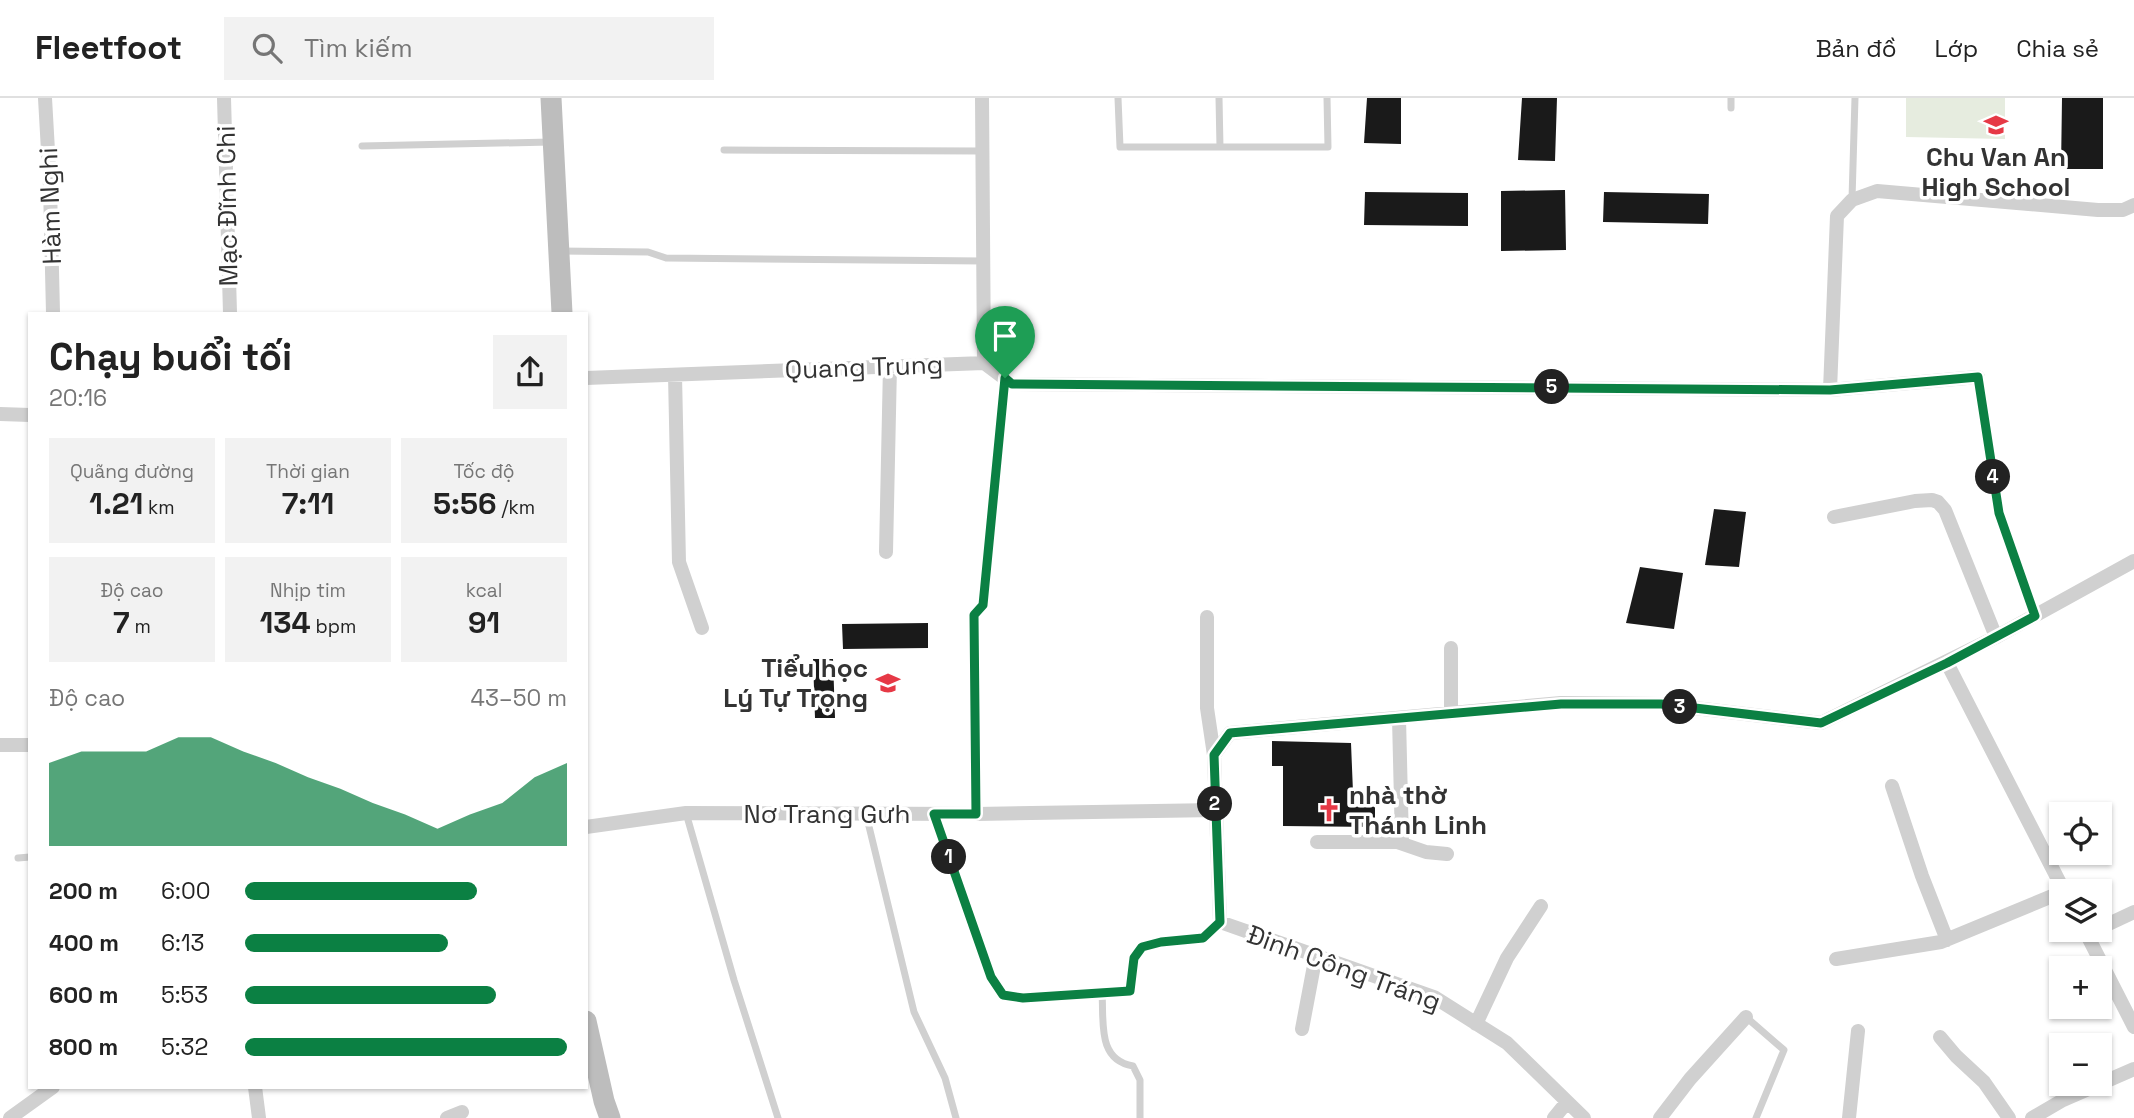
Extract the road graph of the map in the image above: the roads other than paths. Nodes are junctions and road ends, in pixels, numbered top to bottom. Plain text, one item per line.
1 (45, 98) edge
2 (224, 98) edge
3 (551, 98) edge
4 (982, 98) edge
5 (1118, 98) edge
6 (1219, 98) edge
7 (1327, 98) edge
8 (1731, 98) edge
9 (1855, 98) edge
10 (1731, 108) dead end
11 (552, 142) junction
12 (362, 146) dead end
13 (1220, 147) junction
14 (724, 150) dead end
15 (982, 150) junction
16 (1852, 200) junction
17 (2134, 205) edge
18 (559, 251) junction
19 (983, 261) junction
20 (52, 312) edge
21 (230, 312) edge
22 (562, 312) edge
23 (984, 363) junction
24 (890, 366) junction
25 (675, 375) junction
26 (1978, 377) joint
27 (588, 378) edge
28 (1005, 378) junction
29 (1830, 390) junction
30 (0, 414) edge
31 (28, 415) edge
32 (1833, 517) dead end
33 (886, 552) dead end
34 (2133, 563) edge
35 (2035, 616) junction
36 (1207, 617) dead end
37 (702, 628) dead end
38 (1996, 637) junction
39 (1451, 648) dead end
40 (1947, 663) junction
41 (1451, 713) junction
42 (1399, 718) junction
43 (0, 745) edge
44 (28, 746) edge
45 (1214, 755) junction
46 (1892, 786) dead end
47 (1216, 810) junction
48 (686, 813) junction
49 (866, 814) junction
50 (934, 814) junction
51 (976, 814) junction
52 (588, 827) edge
53 (1317, 842) dead end
54 (1402, 843) junction
55 (1447, 854) dead end
56 (28, 857) edge
57 (18, 858) dead end
58 (2057, 879) edge
59 (2049, 897) edge
60 (1541, 906) dead end
61 (2134, 912) edge
62 (2112, 921) edge
63 (1220, 922) junction
64 (1947, 940) junction
65 (2097, 942) edge
66 (1316, 955) junction
67 (1836, 959) dead end
68 (1102, 993) junction
69 (1746, 1017) joint
70 (1476, 1024) junction
71 (2134, 1027) edge
72 (1302, 1029) dead end
73 (588, 1030) edge
74 (1858, 1031) dead end
75 (1940, 1037) dead end
76 (2134, 1069) edge
77 (51, 1089) edge
78 (255, 1089) edge
79 (1567, 1102) junction
80 (462, 1112) dead end
81 (10, 1118) edge
82 (259, 1118) edge
83 (447, 1118) edge
84 (610, 1118) edge
85 (778, 1118) edge
86 (956, 1118) edge
87 (1140, 1118) edge
88 (1554, 1118) edge
89 (1584, 1118) edge
90 (1660, 1118) edge
91 (1756, 1118) edge
92 (1849, 1118) edge
93 (2009, 1118) edge
94 (2032, 1118) edge

1 - 20 street, Hàm Nghi
2 - 21 street, Mạc Đĩnh Chi
3 - 11 street
4 - 15 street
5 - 13 lane
6 - 13 lane
7 - 13 lane
8 - 10 lane
9 - 16 lane
11 - 12 lane
11 - 18 street
14 - 15 lane
15 - 19 street
16 - 17 street
16 - 29 street
18 - 19 lane
18 - 22 street
19 - 23 street
23 - 24 street, Quang Trung
23 - 28 street
24 - 25 street, Quang Trung
24 - 33 street
25 - 27 street, Quang Trung
25 - 37 street
26 - 29 street
26 - 35 lane
28 - 29 street
28 - 51 lane
30 - 31 street
32 - 38 street
34 - 35 street
35 - 38 street
36 - 45 street
38 - 40 street
39 - 41 street
40 - 41 street
40 - 58 street
41 - 42 street
42 - 45 street
42 - 54 street
43 - 44 street
45 - 47 street
46 - 64 street
47 - 51 street, Nơ Trang Gưh
47 - 63 street, Đinh Công Tráng
48 - 49 street, Nơ Trang Gưh
48 - 52 street, Nơ Trang Gưh
48 - 85 lane
49 - 50 street, Nơ Trang Gưh
49 - 86 lane
50 - 51 street, Nơ Trang Gưh
50 - 68 lane
53 - 54 street
54 - 55 street
56 - 57 lane
59 - 64 street
60 - 70 street
61 - 62 street
63 - 66 street, Đinh Công Tráng
63 - 68 lane
64 - 67 street
65 - 71 street
66 - 70 street, Đinh Công Tráng
66 - 72 street
68 - 87 lane
69 - 90 street
69 - 91 lane
70 - 79 street, Đinh Công Tráng
73 - 84 street
74 - 92 street
75 - 93 street
76 - 94 street
77 - 81 street
78 - 82 street
79 - 88 street
79 - 89 street, Đinh Công Tráng
80 - 83 street

